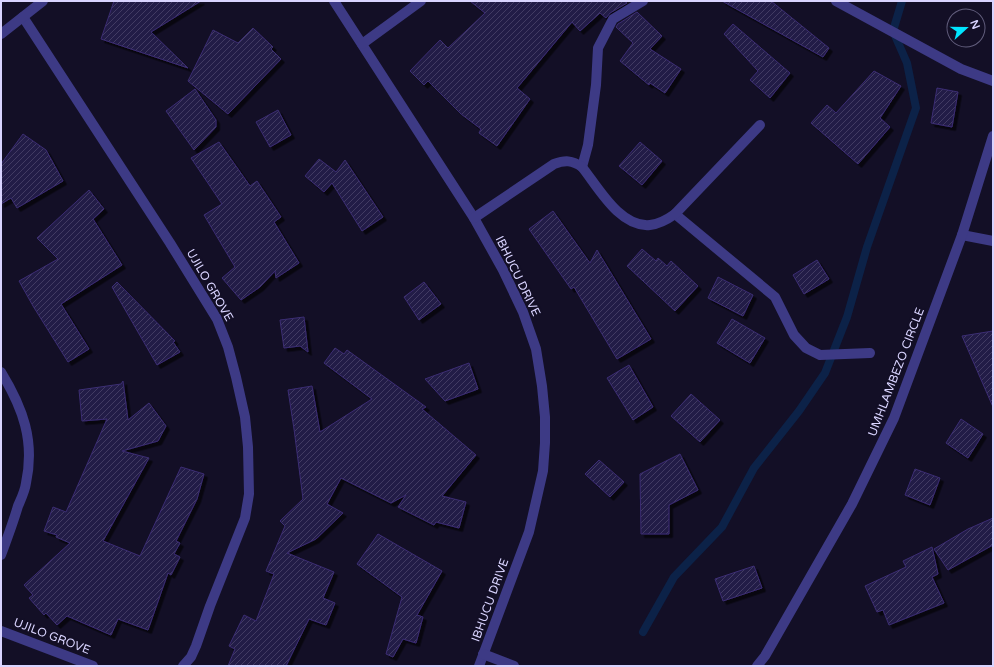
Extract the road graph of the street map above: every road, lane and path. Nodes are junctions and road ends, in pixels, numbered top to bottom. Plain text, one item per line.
1 (43, 1) edge
2 (334, 1) edge
3 (421, 1) edge
4 (643, 1) edge
5 (836, 1) edge
6 (23, 17) junction
7 (1, 34) edge
8 (362, 44) junction
9 (993, 81) edge
10 (760, 125) dead end
11 (993, 136) edge
12 (582, 167) junction
13 (675, 214) junction
14 (474, 218) junction
15 (962, 235) junction
16 (993, 241) edge
17 (870, 353) dead end
18 (1, 372) edge
19 (1, 555) edge
20 (1, 630) edge
21 (483, 654) junction
22 (93, 666) edge
23 (183, 666) edge
24 (479, 666) edge
25 (514, 666) edge
26 (757, 666) edge

1 - 6 street
2 - 8 street, IBHUCU DRIVE
3 - 8 street
4 - 12 street
5 - 9 street
6 - 7 street
6 - 23 street, UJILO GROVE
8 - 14 street, IBHUCU DRIVE
10 - 13 street
11 - 15 street, UMHLAMBEZO CIRCLE
12 - 13 street
12 - 14 street
13 - 17 street
14 - 21 street, IBHUCU DRIVE
15 - 16 street
15 - 26 street, UMHLAMBEZO CIRCLE
18 - 19 street
20 - 22 street, UJILO GROVE
21 - 24 street, IBHUCU DRIVE
21 - 25 street

